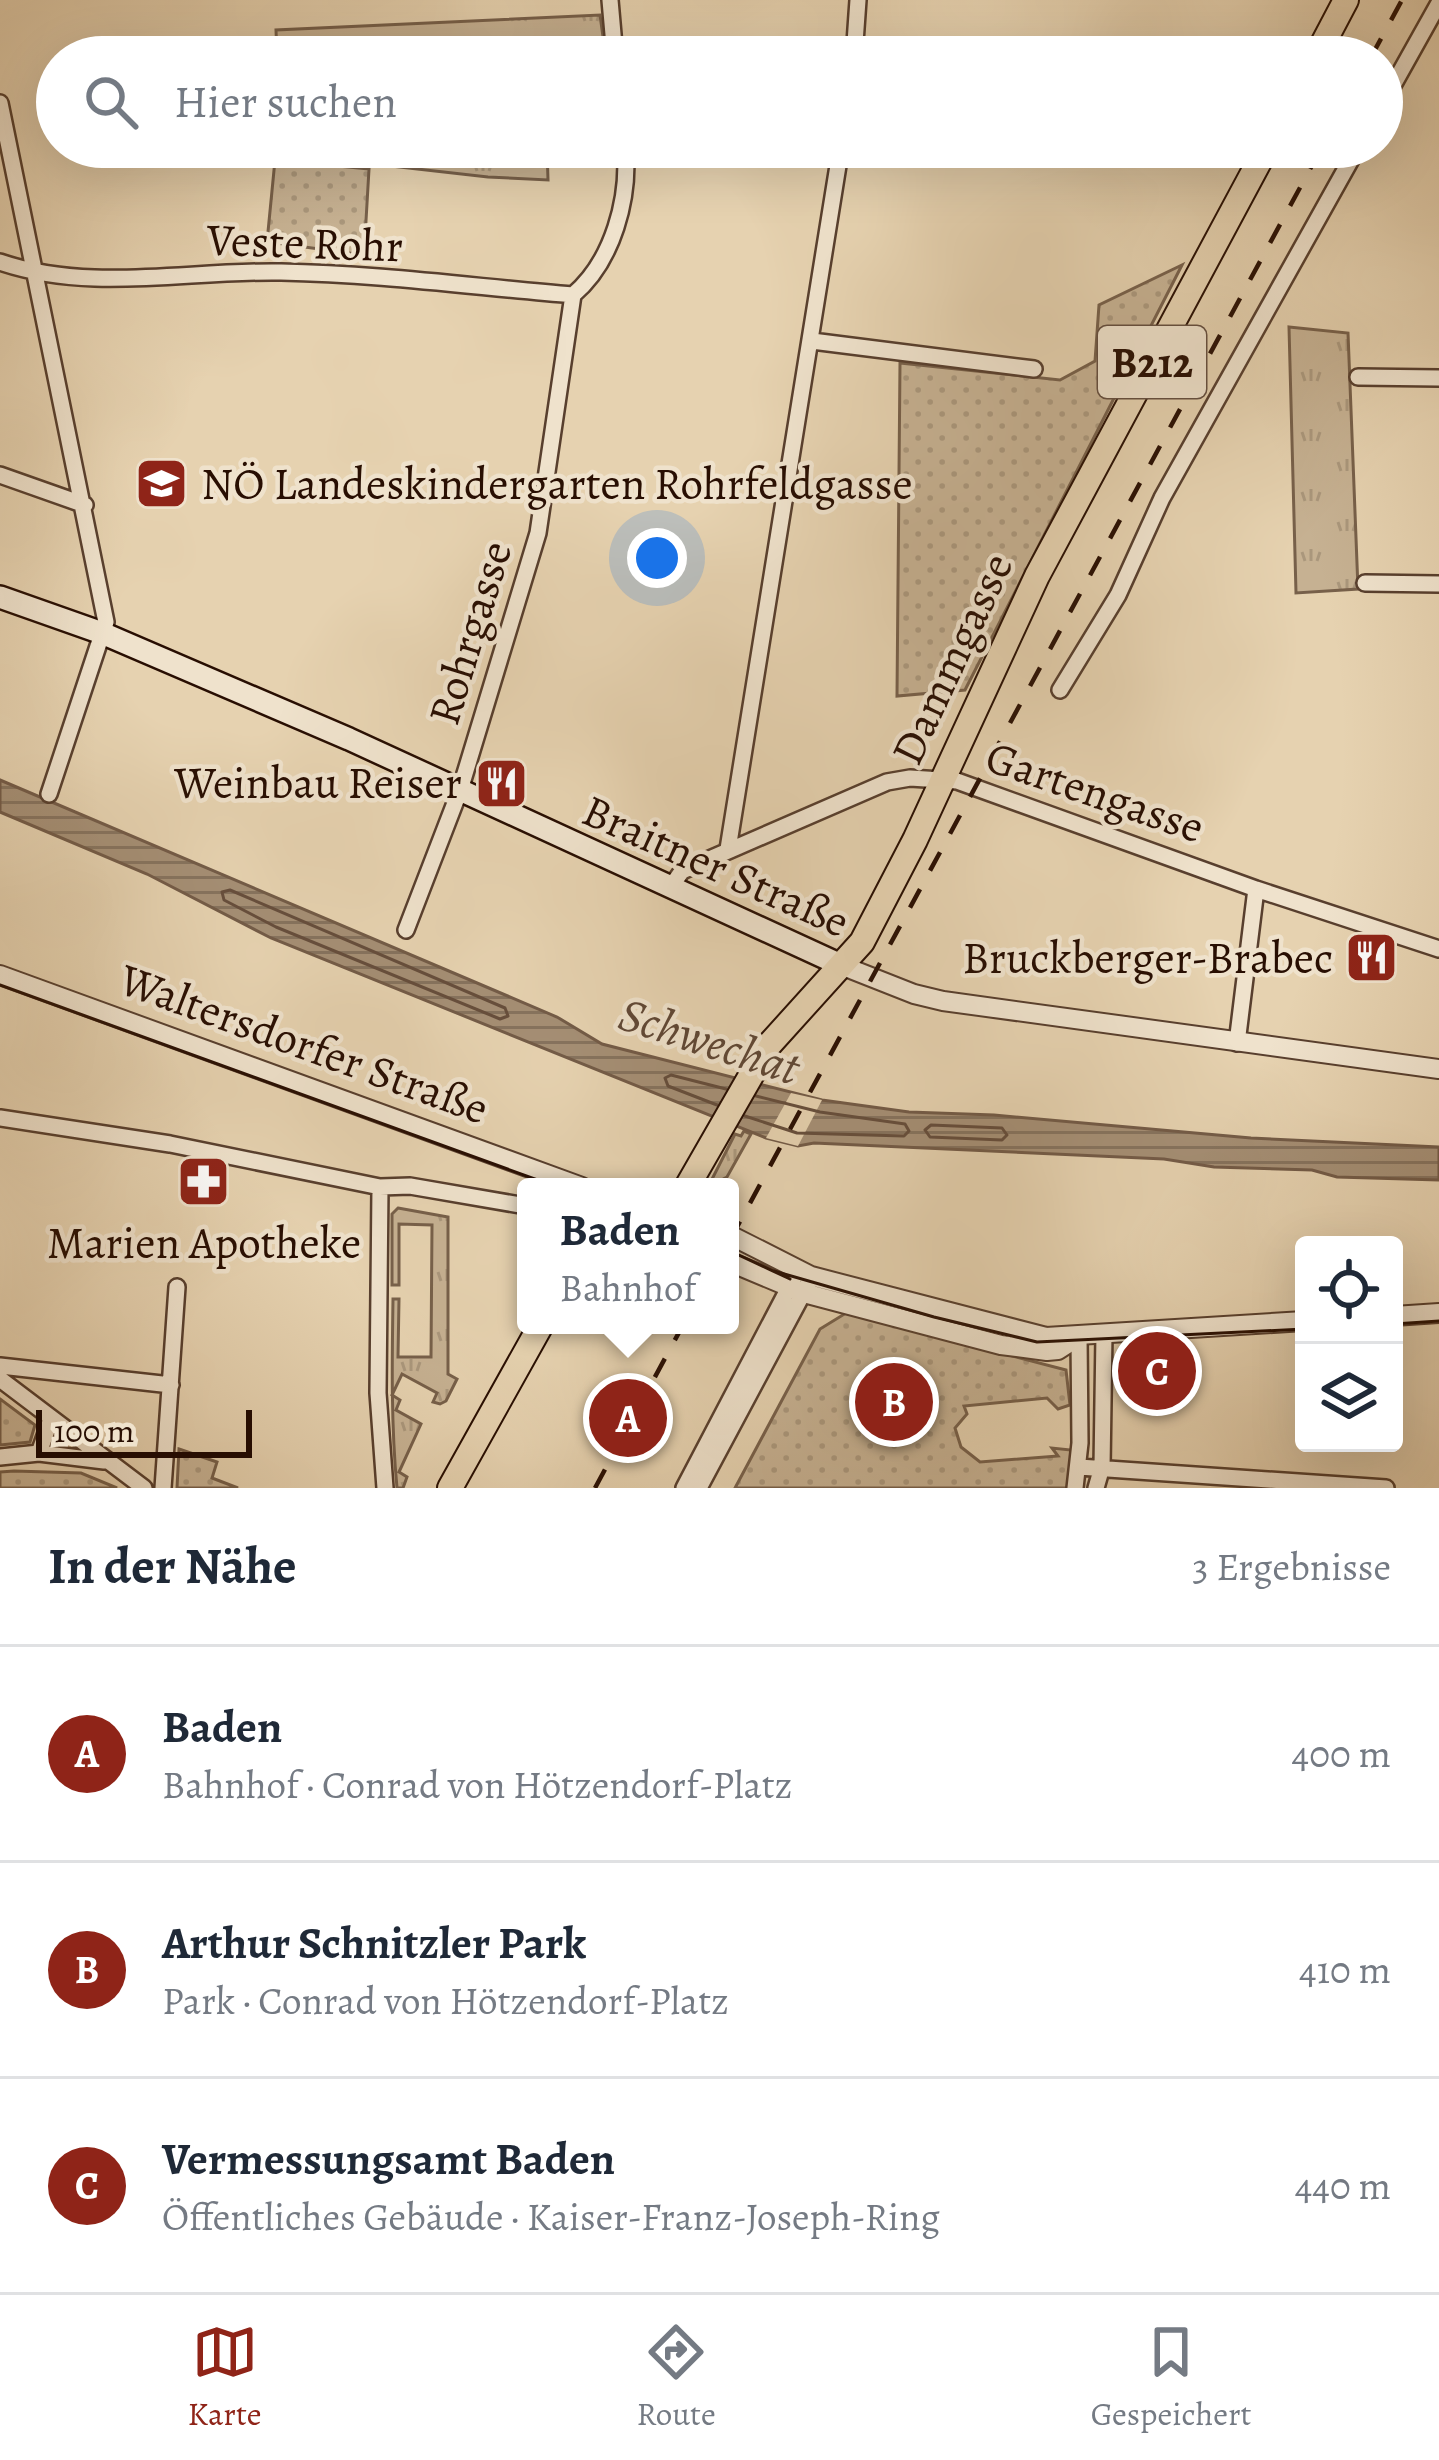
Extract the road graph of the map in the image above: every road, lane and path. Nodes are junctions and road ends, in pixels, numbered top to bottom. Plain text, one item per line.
1 (610, 0) edge
2 (858, 0) edge
3 (1346, 0) edge
4 (1439, 2) edge
5 (614, 36) edge
6 (855, 36) edge
7 (1327, 36) edge
8 (1403, 67) edge
9 (0, 103) edge
10 (625, 168) edge
11 (839, 168) edge
12 (1256, 168) edge
13 (1346, 168) edge
14 (0, 262) edge
15 (35, 274) junction
16 (573, 295) junction
17 (812, 341) junction
18 (1034, 369) dead end
19 (1358, 376) dead end
20 (1439, 378) edge
21 (0, 475) edge
22 (85, 505) junction
23 (1365, 583) dead end
24 (1439, 584) edge
25 (0, 596) edge
26 (102, 633) junction
27 (1060, 690) dead end
28 (941, 780) junction
29 (460, 790) junction
30 (49, 794) dead end
31 (728, 849) junction
32 (670, 888) junction
33 (1256, 889) junction
34 (406, 930) dead end
35 (1439, 949) edge
36 (842, 966) junction
37 (0, 975) edge
38 (1238, 1043) junction
39 (1439, 1069) edge
40 (0, 1118) edge
41 (557, 1178) edge
42 (692, 1178) edge
43 (380, 1187) junction
44 (517, 1204) edge
45 (739, 1241) edge
46 (739, 1265) edge
47 (800, 1282) junction
48 (177, 1287) dead end
49 (1439, 1313) edge
50 (1403, 1315) edge
51 (1295, 1323) edge
52 (536, 1334) edge
53 (1104, 1334) junction
54 (1079, 1336) junction
55 (0, 1366) edge
56 (0, 1379) edge
57 (171, 1385) junction
58 (51, 1419) junction
59 (39, 1453) junction
60 (0, 1457) edge
61 (105, 1461) junction
62 (1079, 1467) junction
63 (1102, 1467) junction
64 (1371, 1487) edge
65 (144, 1488) edge
66 (163, 1488) edge
67 (385, 1488) edge
68 (450, 1488) edge
69 (684, 1488) edge
70 (699, 1488) edge
71 (1076, 1488) edge
72 (1096, 1488) edge
73 (1386, 1488) edge

1 - 5 street
2 - 6 street
3 - 7 main road
4 - 8 street
9 - 15 street
10 - 16 street, Rohrgasse
11 - 17 street
12 - 28 main road, Dammgasse / B212
13 - 27 street
14 - 15 street, Veste Rohr
15 - 16 street, Veste Rohr
15 - 22 street
16 - 29 street, Rohrgasse
17 - 18 street
17 - 31 street
19 - 20 street
21 - 22 street
22 - 26 street
23 - 24 street
25 - 26 main road, Braitner Straße
26 - 29 main road, Braitner Straße
26 - 30 street
28 - 31 street, Gartengasse
28 - 33 street, Gartengasse
28 - 36 main road, Dammgasse / B212
29 - 32 main road, Braitner Straße
29 - 34 street, Rohrgasse
31 - 32 street, Gartengasse
32 - 36 main road, Braitner Straße
33 - 35 street, Gartengasse
33 - 38 street
36 - 38 street, Braitner Straße
36 - 42 main road, Dammgasse / B212
37 - 41 street, Waltersdorfer Straße
38 - 39 street, Braitner Straße
40 - 43 street
43 - 44 street
43 - 67 street
45 - 47 street
46 - 47 street
47 - 54 street
47 - 54 street
47 - 69 street
47 - 70 street
48 - 57 street
49 - 50 street
51 - 53 street
52 - 68 main road
53 - 54 street
53 - 63 street
54 - 62 street
55 - 57 street
56 - 58 street
57 - 66 street
58 - 59 street
58 - 61 street
59 - 60 street
59 - 61 street
61 - 65 street
62 - 63 street
62 - 71 street
63 - 64 street
63 - 72 street
64 - 73 street

